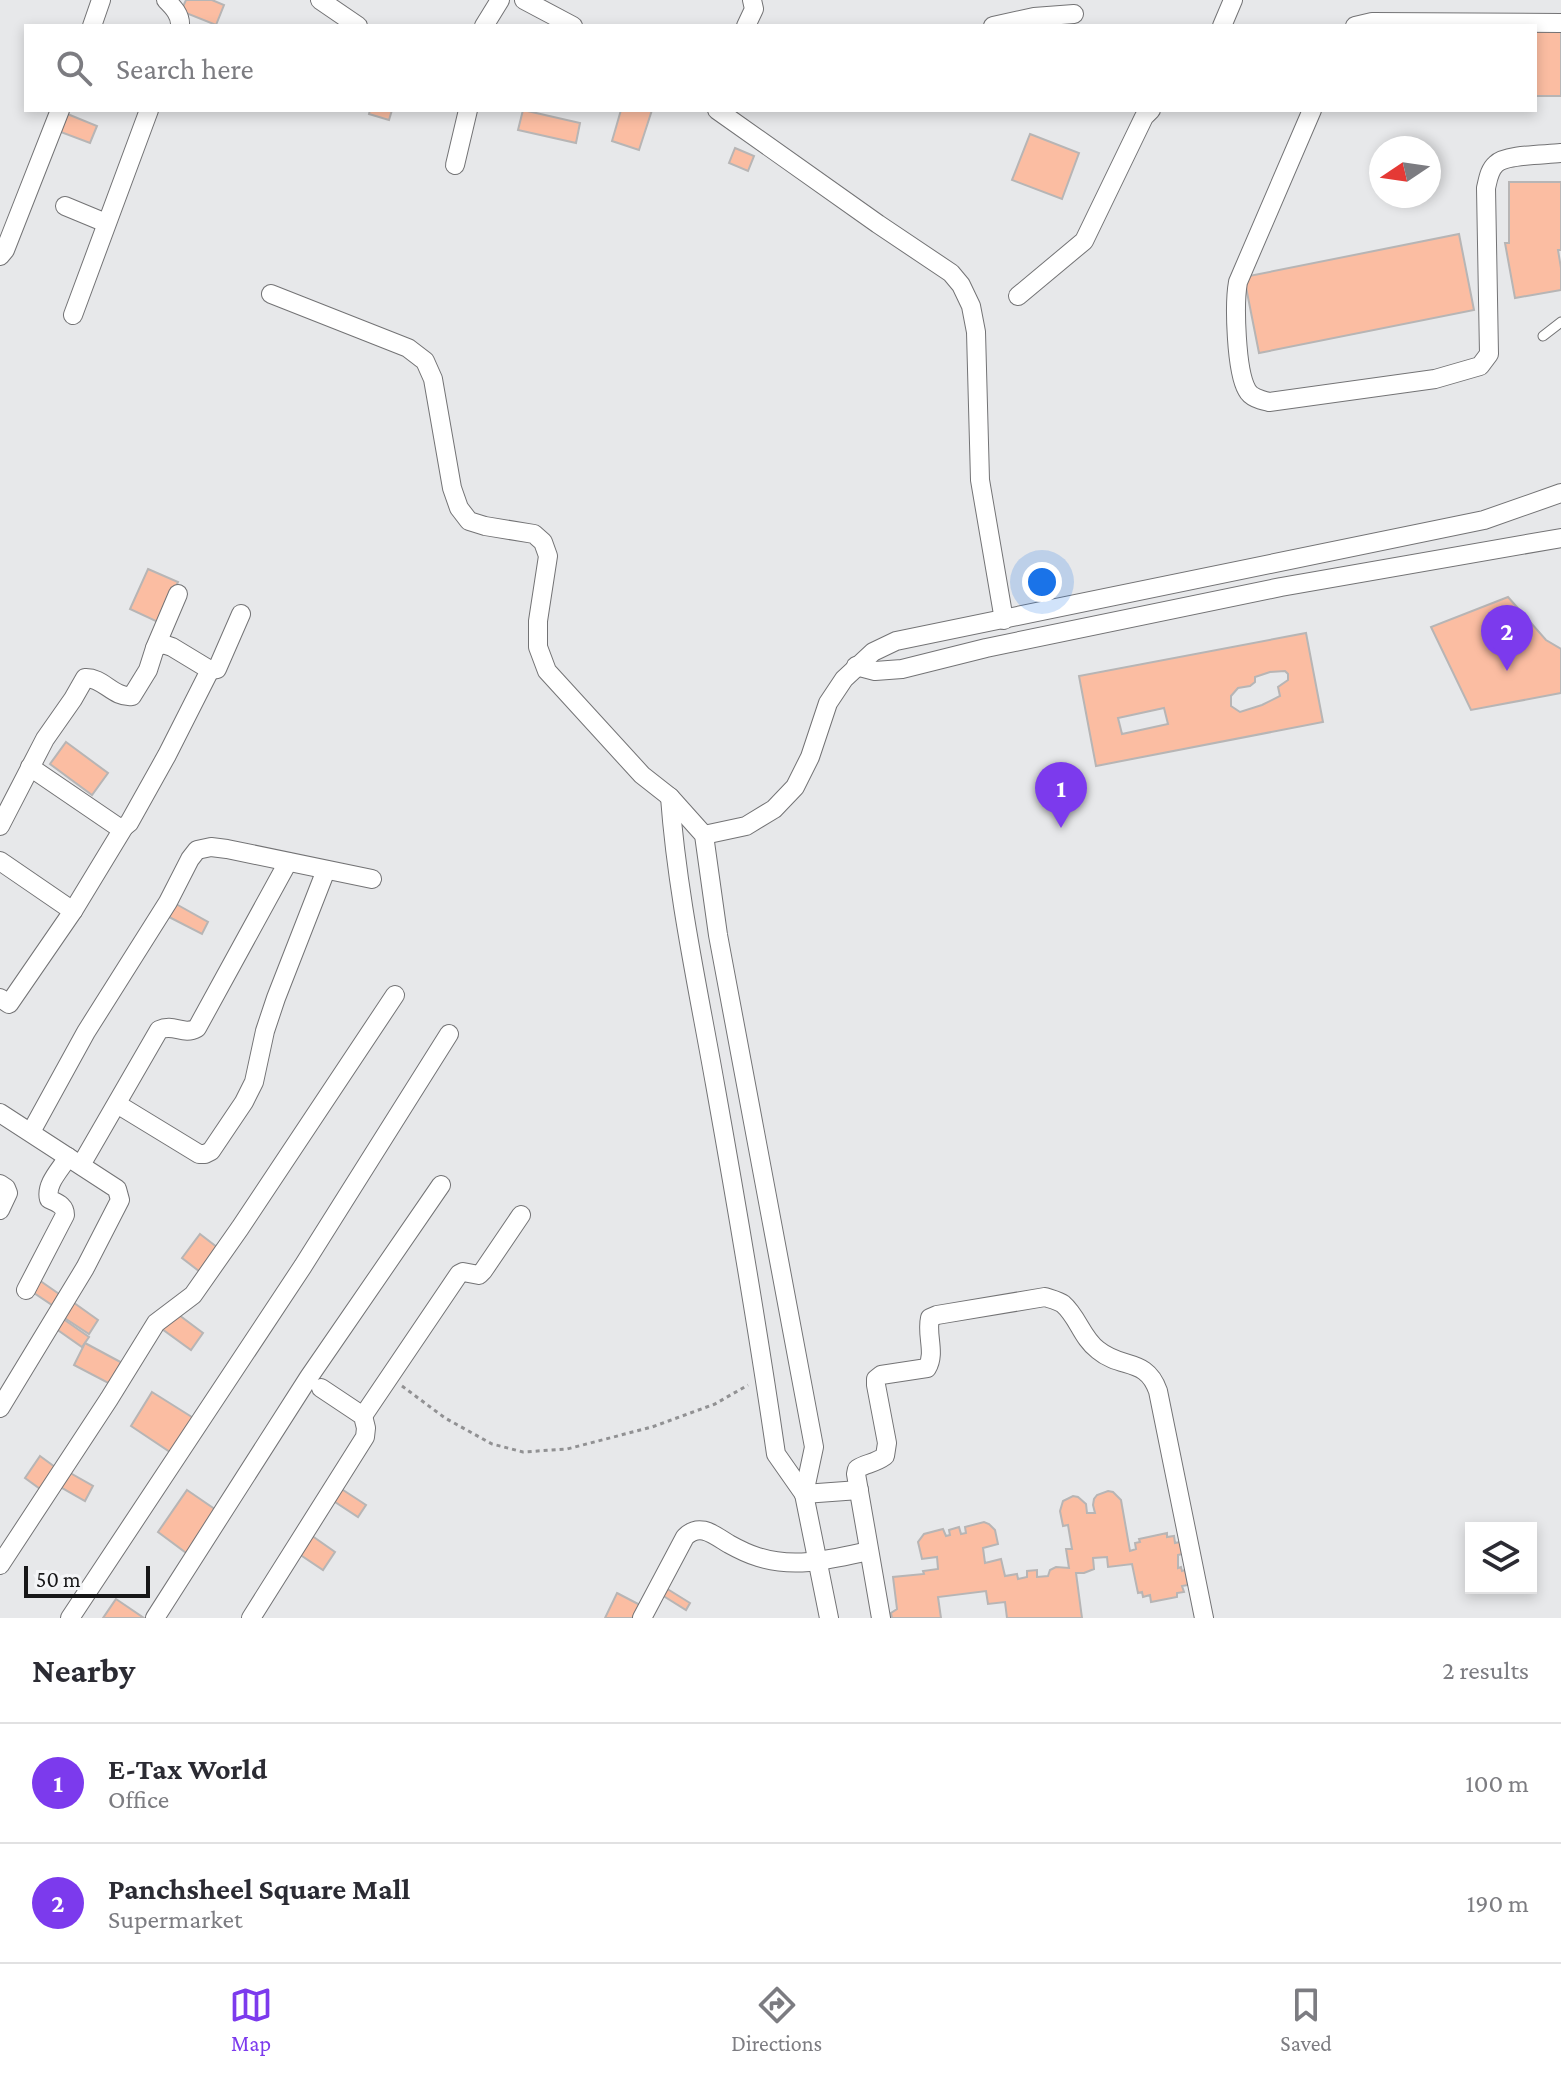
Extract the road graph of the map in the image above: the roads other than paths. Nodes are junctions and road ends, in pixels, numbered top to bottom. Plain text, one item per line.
1 (101, 0) edge
2 (166, 0) edge
3 (320, 0) edge
4 (500, 0) edge
5 (524, 0) edge
6 (752, 0) edge
7 (1233, 0) edge
8 (1074, 14) dead end
9 (1561, 23) edge
10 (93, 24) edge
11 (180, 24) edge
12 (355, 24) edge
13 (485, 24) edge
14 (569, 24) edge
15 (747, 24) edge
16 (1002, 24) edge
17 (1223, 24) edge
18 (1364, 24) edge
19 (59, 112) edge
20 (148, 112) edge
21 (468, 112) edge
22 (720, 112) edge
23 (1149, 112) edge
24 (1311, 112) edge
25 (1561, 153) edge
26 (455, 165) dead end
27 (65, 206) dead end
28 (106, 223) junction
29 (0, 256) edge
30 (271, 294) dead end
31 (1018, 296) dead end
32 (73, 315) dead end
33 (1561, 322) edge
34 (1543, 336) dead end
35 (1561, 493) edge
36 (1484, 520) junction
37 (1561, 538) edge
38 (1489, 550) junction
39 (178, 594) dead end
40 (241, 614) dead end
41 (1026, 615) junction
42 (1004, 620) junction
43 (1030, 639) junction
44 (155, 648) junction
45 (856, 666) junction
46 (210, 670) junction
47 (30, 767) junction
48 (670, 797) junction
49 (1, 824) edge
50 (124, 827) junction
51 (704, 835) junction
52 (0, 861) edge
53 (288, 862) junction
54 (326, 870) junction
55 (372, 879) dead end
56 (73, 911) junction
57 (395, 995) dead end
58 (3, 1006) edge
59 (449, 1034) dead end
60 (117, 1104) junction
61 (3, 1121) edge
62 (31, 1132) junction
63 (74, 1161) junction
64 (0, 1184) edge
65 (441, 1185) dead end
66 (0, 1210) edge
67 (521, 1215) dead end
68 (26, 1290) dead end
69 (321, 1388) dead end
70 (0, 1408) edge
71 (363, 1416) junction
72 (859, 1490) junction
73 (804, 1494) junction
74 (869, 1551) junction
75 (818, 1562) junction
76 (0, 1565) edge
77 (70, 1618) edge
78 (155, 1618) edge
79 (251, 1618) edge
80 (642, 1618) edge
81 (829, 1618) edge
82 (881, 1618) edge
83 (1204, 1618) edge

1 - 10 street
2 - 11 street
3 - 12 street
4 - 13 street
5 - 14 street
6 - 15 street
7 - 17 street
8 - 16 street
9 - 18 street
19 - 29 street
20 - 28 street
21 - 26 street
22 - 42 street
23 - 31 street
24 - 25 street
27 - 28 street
28 - 32 street
30 - 48 street
33 - 34 lane
35 - 36 street
36 - 38 street
36 - 41 street
37 - 38 street
38 - 43 street
39 - 44 street
40 - 46 street
41 - 42 street
41 - 43 street
42 - 45 street
43 - 45 street
44 - 46 street
44 - 47 street
45 - 51 street
46 - 50 street
47 - 49 street
47 - 50 street
48 - 51 street
48 - 73 street
50 - 56 street
51 - 73 street
52 - 56 street
53 - 54 street
53 - 60 street
53 - 62 street
54 - 55 street
54 - 60 street
56 - 58 street
57 - 76 street
59 - 77 street
60 - 63 street
61 - 62 street
62 - 63 street
63 - 68 street
63 - 70 street
64 - 66 street
65 - 78 street
67 - 71 street
69 - 71 street
71 - 79 street
72 - 73 street
72 - 74 street
72 - 83 street
73 - 75 street
74 - 75 street
74 - 82 street
75 - 80 street
75 - 81 street

